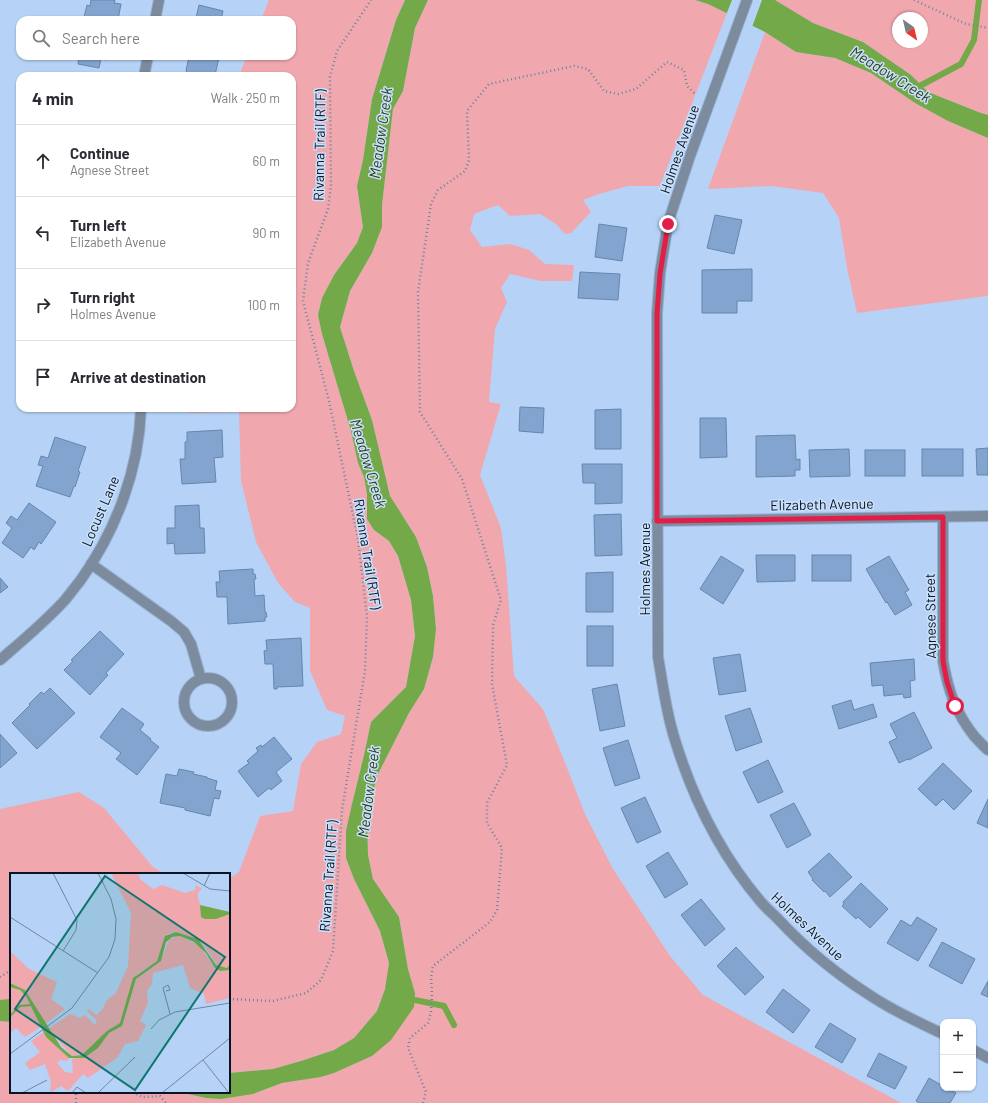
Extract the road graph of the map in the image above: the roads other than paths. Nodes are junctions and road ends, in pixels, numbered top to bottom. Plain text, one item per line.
1 (159, 0) edge
2 (747, 0) edge
3 (156, 16) edge
4 (147, 60) edge
5 (145, 72) edge
6 (141, 412) edge
7 (988, 516) edge
8 (943, 517) junction
9 (657, 521) junction
10 (91, 564) junction
11 (0, 660) edge
12 (201, 679) junction
13 (988, 750) edge
14 (940, 1033) edge
15 (976, 1052) edge
16 (988, 1058) edge

1 - 3 street
2 - 9 street, Holmes Avenue
4 - 5 street
6 - 10 street, Locust Lane
7 - 8 street, Elizabeth Avenue
8 - 9 street, Elizabeth Avenue
8 - 13 street, Agnese Street
9 - 14 street, Holmes Avenue
10 - 11 street, Locust Lane
10 - 12 street
12 - 12 street
15 - 16 street

